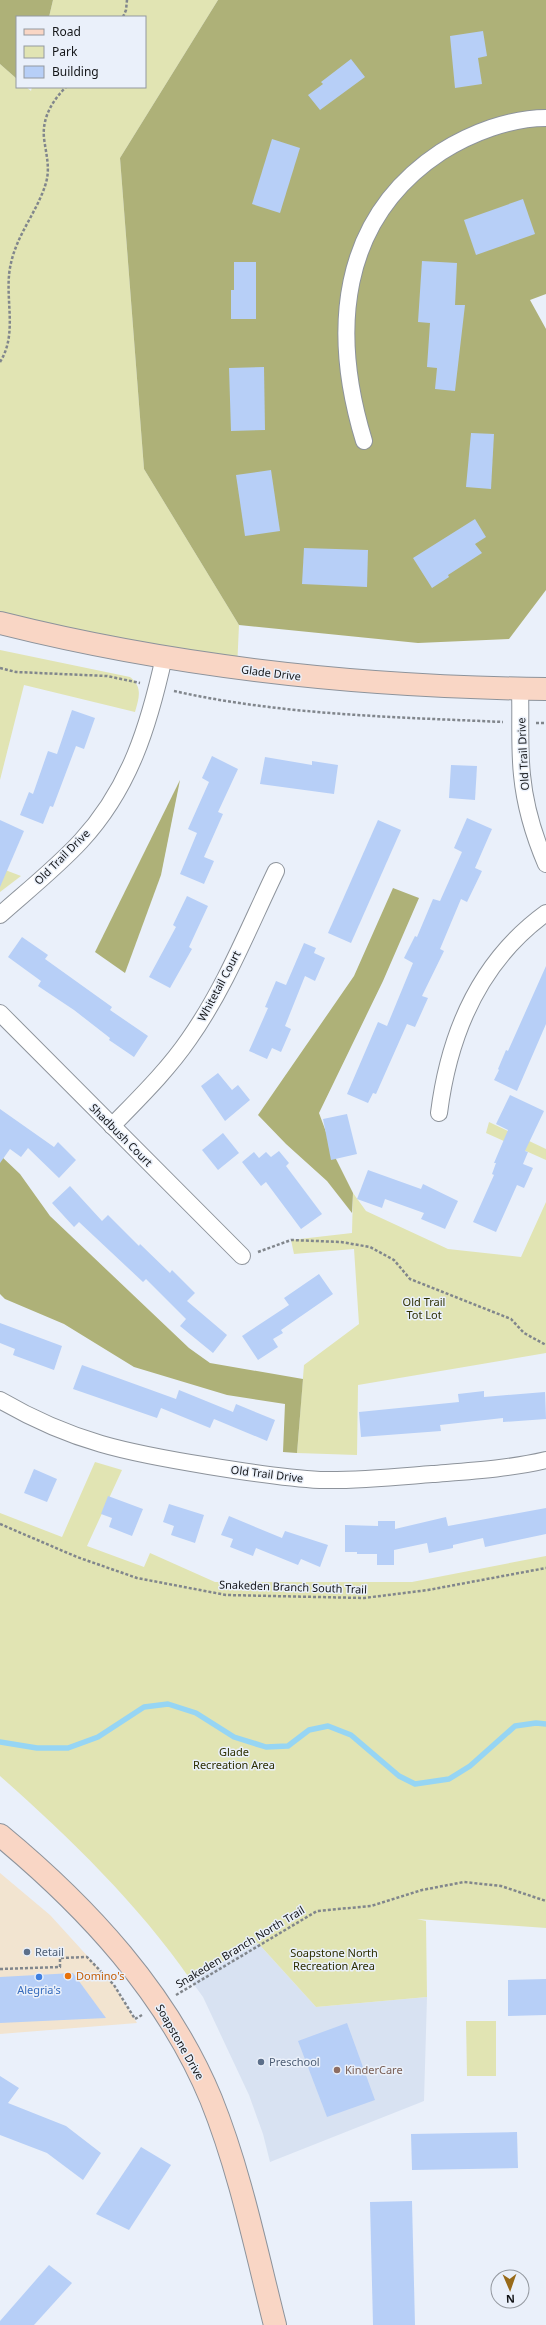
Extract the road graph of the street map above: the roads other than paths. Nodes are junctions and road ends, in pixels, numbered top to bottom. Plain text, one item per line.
1 (546, 118) edge
2 (364, 441) dead end
3 (0, 624) edge
4 (164, 657) junction
5 (520, 689) junction
6 (546, 690) edge
7 (546, 864) edge
8 (276, 871) dead end
9 (546, 913) edge
10 (0, 914) edge
11 (0, 1013) edge
12 (439, 1113) dead end
13 (112, 1126) junction
14 (242, 1256) road end
15 (0, 1400) edge
16 (546, 1460) edge
17 (0, 1835) edge
18 (275, 2325) edge

1 - 2 street
3 - 4 street, Glade Drive
4 - 5 street, Glade Drive
4 - 10 street, Old Trail Drive
5 - 6 street, Glade Drive
5 - 7 street, Old Trail Drive
8 - 13 street, Whitetail Court
9 - 12 street
11 - 13 street, Shadbush Court
13 - 14 street, Shadbush Court
15 - 16 street, Old Trail Drive
17 - 18 street, Soapstone Drive

